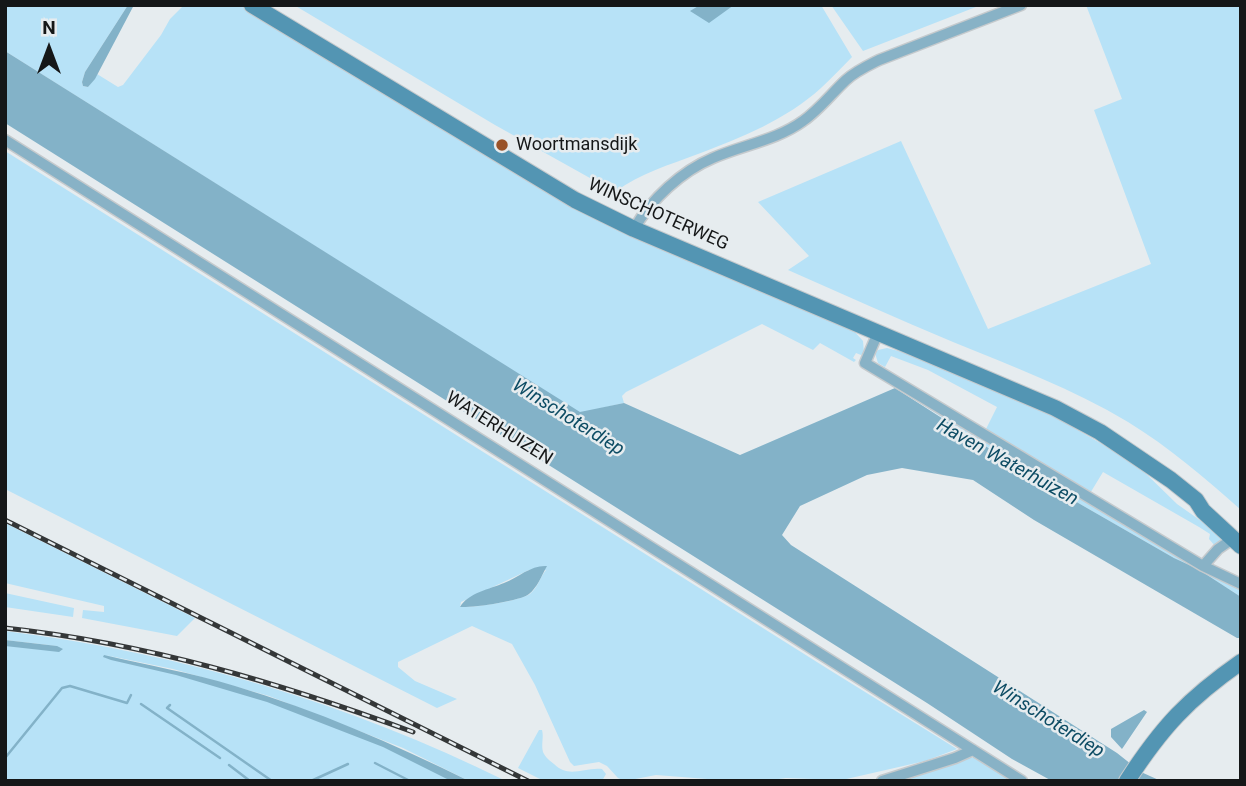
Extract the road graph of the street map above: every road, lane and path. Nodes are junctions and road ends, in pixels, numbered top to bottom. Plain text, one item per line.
1 (253, 5) edge
2 (1021, 5) edge
3 (5, 140) edge
4 (634, 229) junction
5 (877, 334) junction
6 (1238, 540) edge
7 (1203, 566) junction
8 (1241, 584) edge
9 (1241, 662) edge
10 (973, 750) junction
11 (1131, 774) edge
12 (882, 781) edge
13 (1022, 781) edge

1 - 4 main road, WINSCHOTERWEG
2 - 4 street
3 - 10 street, WATERHUIZEN
4 - 5 main road, WINSCHOTERWEG
5 - 6 main road, WINSCHOTERWEG
5 - 7 street
6 - 7 street, WINSCHOTERWEG
7 - 8 street
9 - 11 main road
10 - 12 street
10 - 13 street, WATERHUIZEN

